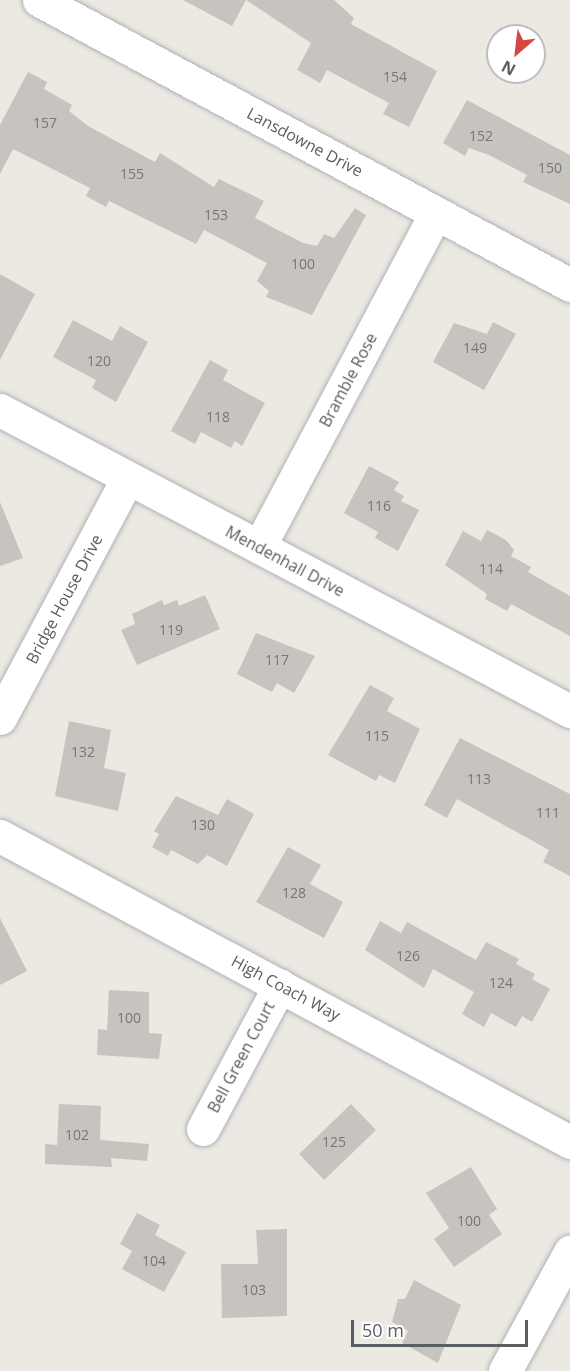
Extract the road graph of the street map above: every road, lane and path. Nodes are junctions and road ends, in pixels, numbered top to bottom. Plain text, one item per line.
1 (39, 0) edge
2 (436, 213) junction
3 (570, 285) edge
4 (0, 410) edge
5 (127, 479) junction
6 (259, 547) junction
7 (570, 711) edge
8 (0, 718) edge
9 (0, 836) edge
10 (280, 985) junction
11 (203, 1129) dead end
12 (570, 1142) edge
13 (570, 1252) edge
14 (505, 1371) edge

1 - 2 street, Lansdowne Drive
2 - 3 street, Lansdowne Drive
2 - 6 street, Bramble Rose
4 - 5 street, Mendenhall Drive
5 - 6 street, Mendenhall Drive
5 - 8 street, Bridge House Drive
6 - 7 street, Mendenhall Drive
9 - 10 street, High Coach Way
10 - 11 street, Bell Green Court
10 - 12 street, High Coach Way
13 - 14 street

